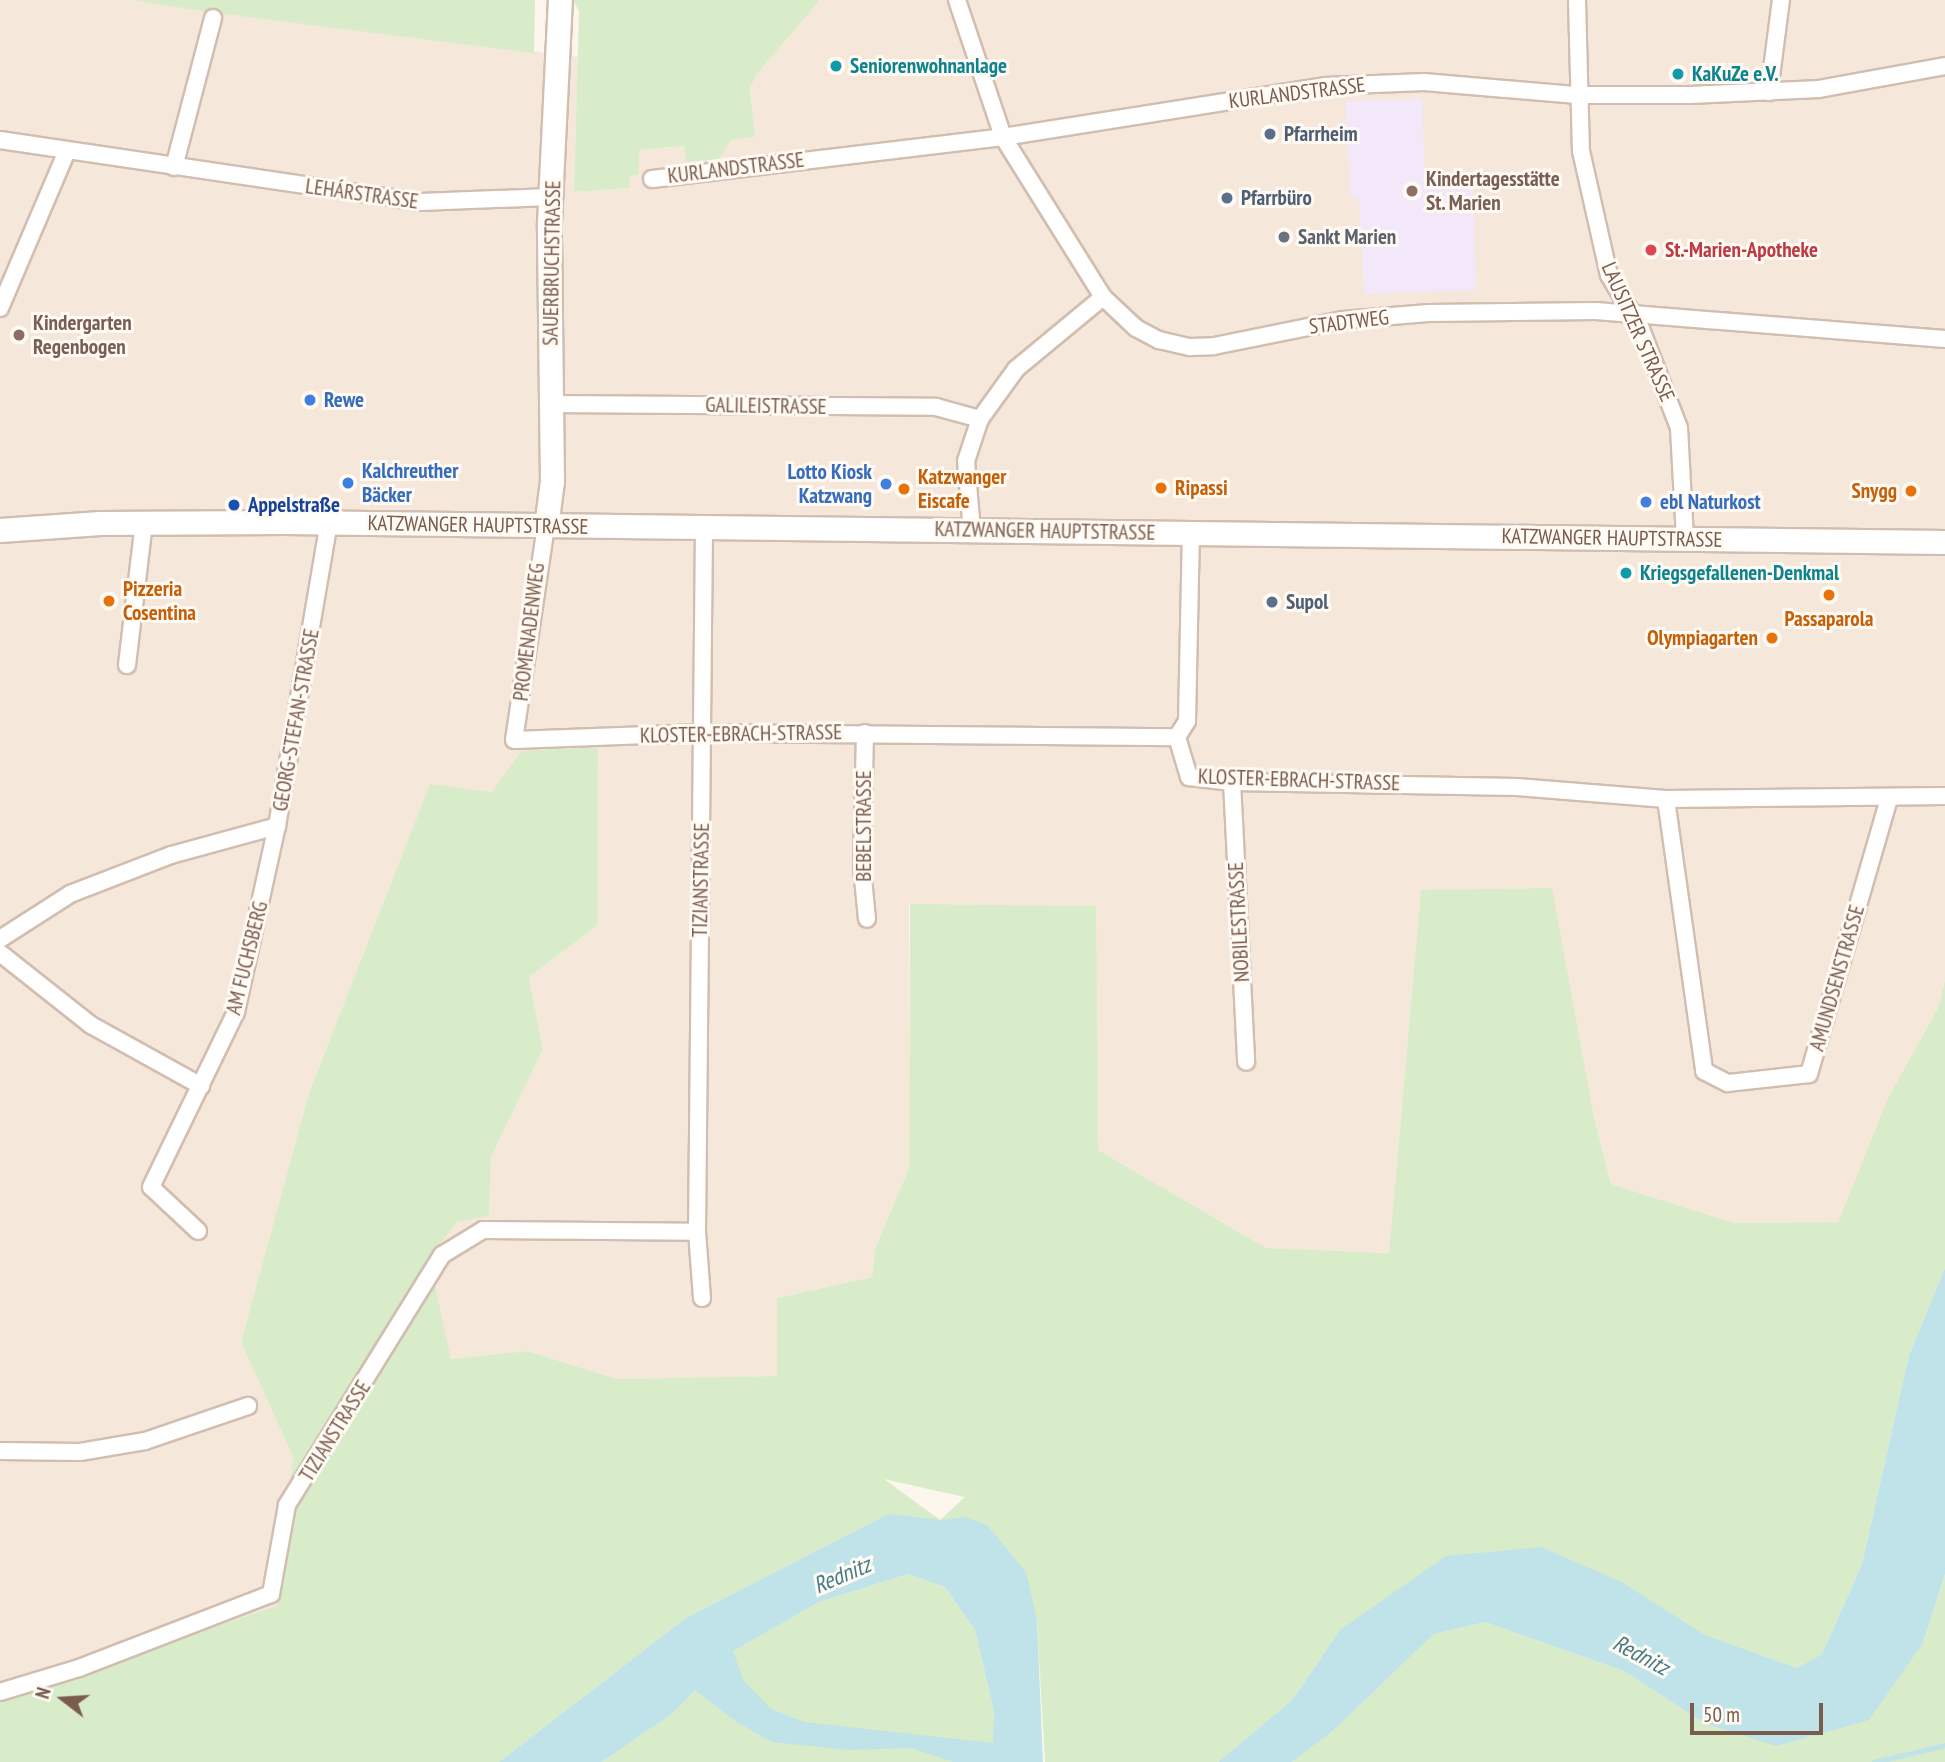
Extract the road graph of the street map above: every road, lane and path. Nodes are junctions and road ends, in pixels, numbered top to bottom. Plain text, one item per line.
1 (560, 0) edge
2 (957, 0) edge
3 (1577, 0) edge
4 (1781, 0) edge
5 (213, 18) dead end
6 (1945, 66) edge
7 (1769, 92) junction
8 (1577, 95) junction
9 (1003, 137) junction
10 (0, 140) edge
11 (66, 153) junction
12 (174, 167) junction
13 (652, 179) dead end
14 (551, 197) junction
15 (1103, 297) junction
16 (0, 309) edge
17 (1629, 312) junction
18 (1945, 339) edge
19 (551, 404) junction
20 (980, 419) junction
21 (144, 522) junction
22 (329, 523) junction
23 (546, 526) junction
24 (704, 527) junction
25 (0, 530) edge
26 (972, 531) junction
27 (1191, 533) junction
28 (1685, 538) junction
29 (1945, 542) edge
30 (127, 665) dead end
31 (702, 733) junction
32 (865, 733) junction
33 (1177, 737) junction
34 (514, 740) joint
35 (1232, 782) junction
36 (1945, 796) edge
37 (1889, 798) junction
38 (1666, 799) junction
39 (277, 826) junction
40 (867, 919) dead end
41 (0, 939) edge
42 (0, 953) edge
43 (1246, 1062) dead end
44 (201, 1086) junction
45 (198, 1231) dead end
46 (697, 1232) junction
47 (702, 1298) dead end
48 (248, 1406) dead end
49 (0, 1451) edge
50 (0, 1692) edge

1 - 14 main road, SAUERBRUCHSTRASSE
2 - 9 street, STADTWEG
3 - 8 street, LAUSITZER STRASSE
4 - 7 street
5 - 12 street
6 - 7 street, KURLANDSTRASSE
7 - 8 street, KURLANDSTRASSE
8 - 9 street, KURLANDSTRASSE
8 - 17 street, LAUSITZER STRASSE
9 - 13 street, KURLANDSTRASSE
9 - 15 street, STADTWEG
10 - 11 street, LEHÁRSTRASSE
11 - 12 street, LEHÁRSTRASSE
11 - 16 street
12 - 14 street, LEHÁRSTRASSE
14 - 19 main road, SAUERBRUCHSTRASSE
15 - 17 street, STADTWEG
15 - 20 street
17 - 18 street, STADTWEG
17 - 28 street, LAUSITZER STRASSE
19 - 20 street, GALILEISTRASSE
19 - 23 main road, SAUERBRUCHSTRASSE
20 - 26 street
21 - 22 main road, KATZWANGER HAUPTSTRASSE
21 - 25 main road, KATZWANGER HAUPTSTRASSE
21 - 30 street
22 - 23 main road, KATZWANGER HAUPTSTRASSE
22 - 39 street, GEORG-STEFAN-STRASSE
23 - 24 main road, KATZWANGER HAUPTSTRASSE
23 - 34 street, PROMENADENWEG
24 - 26 main road, KATZWANGER HAUPTSTRASSE
24 - 31 street, TIZIANSTRASSE
26 - 27 main road, KATZWANGER HAUPTSTRASSE
27 - 28 main road, KATZWANGER HAUPTSTRASSE
27 - 33 street
28 - 29 main road, KATZWANGER HAUPTSTRASSE
31 - 32 street, KLOSTER-EBRACH-STRASSE
31 - 34 street, KLOSTER-EBRACH-STRASSE
31 - 46 street, TIZIANSTRASSE
32 - 33 street, KLOSTER-EBRACH-STRASSE
32 - 40 street, BEBELSTRASSE
33 - 35 street, KLOSTER-EBRACH-STRASSE
35 - 38 street, KLOSTER-EBRACH-STRASSE
35 - 43 street, NOBILESTRASSE
36 - 37 street, KLOSTER-EBRACH-STRASSE
37 - 38 street, KLOSTER-EBRACH-STRASSE
37 - 38 street, AMUNDSENSTRASSE
39 - 41 street, GEORG-STEFAN-STRASSE
39 - 44 street, AM FUCHSBERG
42 - 44 street
44 - 45 street, AM FUCHSBERG
46 - 47 street, TIZIANSTRASSE
46 - 50 street, TIZIANSTRASSE
48 - 49 street

